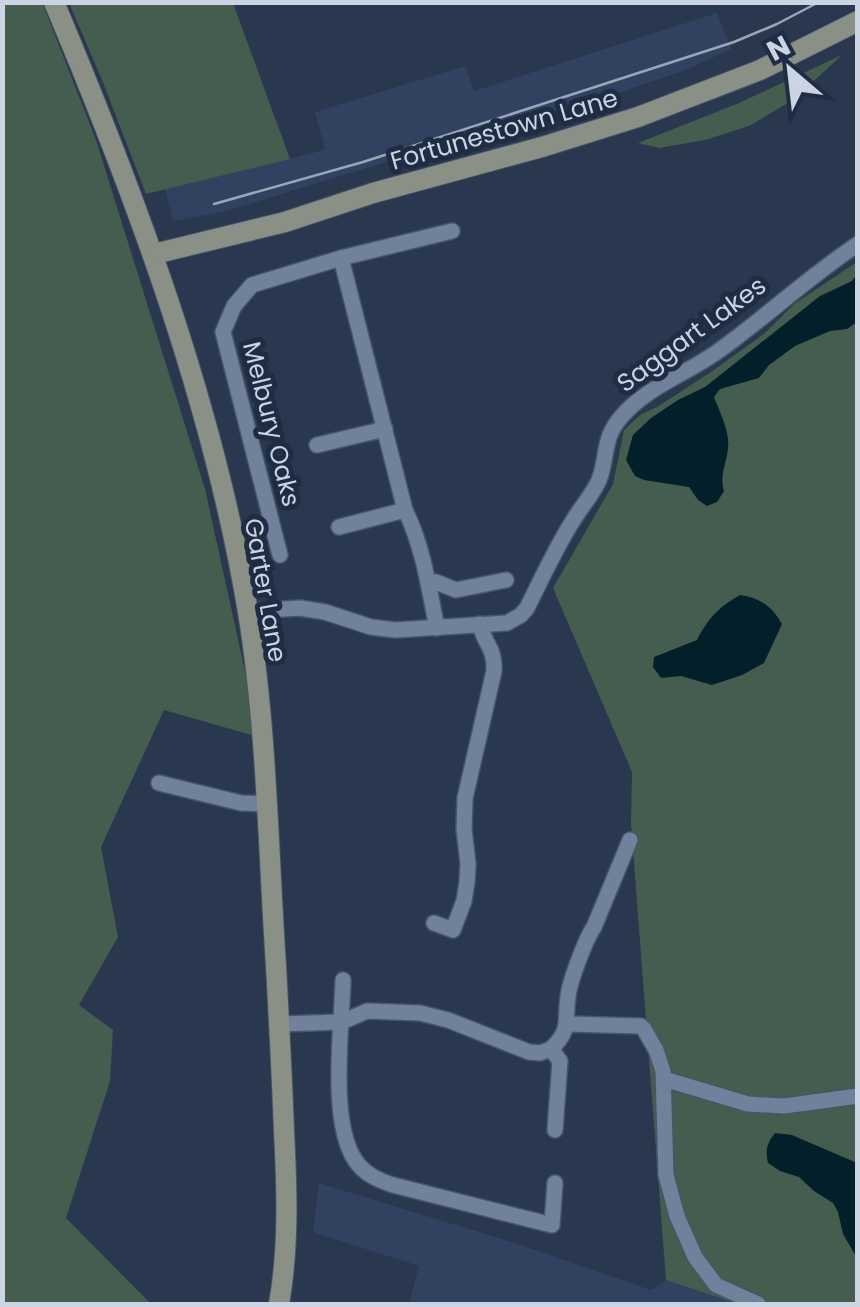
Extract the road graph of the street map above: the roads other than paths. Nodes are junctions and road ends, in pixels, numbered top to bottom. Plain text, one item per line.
1 (54, 2) edge
2 (858, 21) edge
3 (452, 232) dead end
4 (858, 244) edge
5 (154, 254) junction
6 (341, 258) junction
7 (385, 429) junction
8 (318, 445) dead end
9 (406, 510) junction
10 (339, 528) dead end
11 (280, 556) dead end
12 (506, 580) dead end
13 (428, 583) junction
14 (248, 612) junction
15 (480, 624) junction
16 (437, 628) junction
17 (159, 783) dead end
18 (266, 804) junction
19 (630, 840) dead end
20 (434, 923) dead end
21 (343, 980) dead end
22 (342, 1022) junction
23 (280, 1024) junction
24 (567, 1024) junction
25 (550, 1050) junction
26 (664, 1080) junction
27 (858, 1096) edge
28 (556, 1130) dead end
29 (555, 1184) dead end
30 (279, 1304) edge
31 (758, 1304) edge

1 - 5 street, Garter Lane
2 - 5 street, Fortunestown Lane
3 - 6 street, Melbury Oaks
4 - 15 street, Saggart Lakes
5 - 14 street, Garter Lane
6 - 7 street
6 - 11 street, Melbury Oaks
7 - 8 street, Melbury Oaks
7 - 9 street
9 - 10 street
9 - 13 street
12 - 13 street
13 - 16 street
14 - 16 street, Saggart Lakes
14 - 18 street, Garter Lane
15 - 16 street, Saggart Lakes
15 - 20 street
17 - 18 street
18 - 23 street, Garter Lane
19 - 24 street
21 - 22 street
22 - 23 street
22 - 25 street
22 - 29 street
23 - 30 street, Garter Lane
24 - 25 street
24 - 26 street
25 - 28 street
26 - 27 street
26 - 31 street

